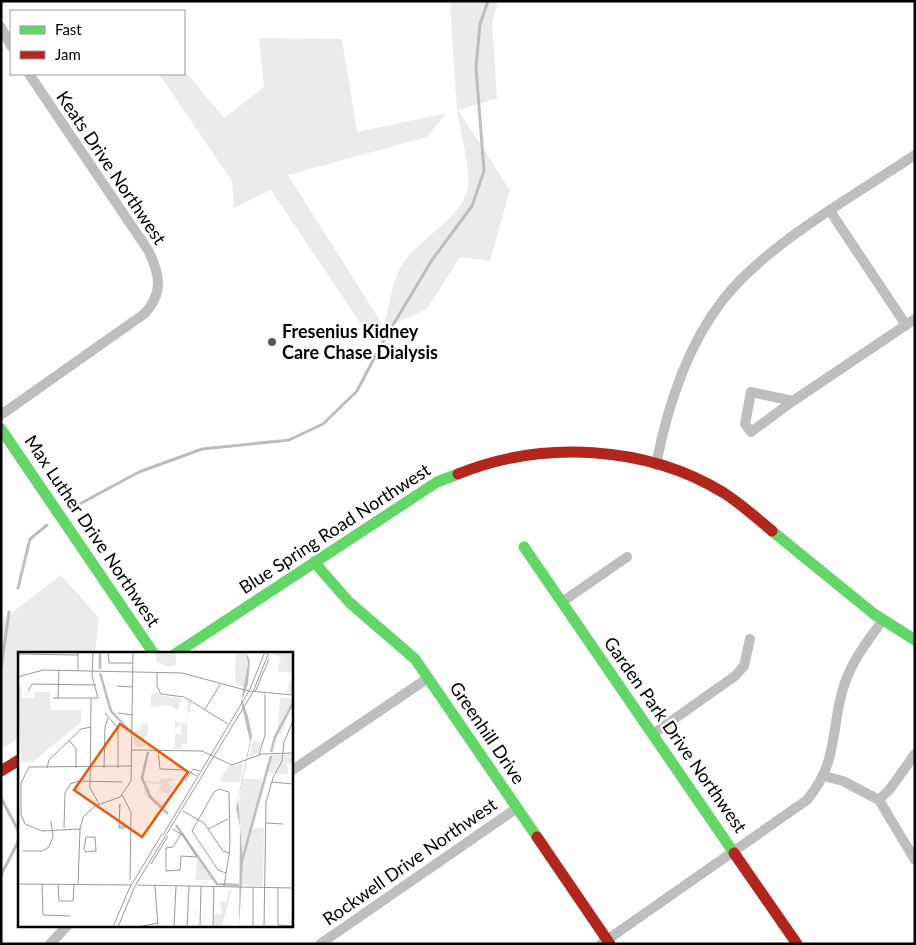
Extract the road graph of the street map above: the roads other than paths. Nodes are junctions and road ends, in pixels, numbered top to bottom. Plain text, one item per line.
1 (1, 27) edge
2 (10, 44) edge
3 (30, 75) edge
4 (915, 155) edge
5 (830, 211) junction
6 (911, 322) edge
7 (793, 401) junction
8 (1, 415) edge
9 (1, 429) edge
10 (656, 465) junction
11 (524, 547) dead end
12 (627, 556) dead end
13 (314, 562) junction
14 (562, 602) junction
15 (883, 620) junction
16 (750, 639) dead end
17 (915, 640) edge
18 (153, 652) edge
19 (178, 652) edge
20 (428, 678) junction
21 (654, 734) junction
22 (915, 754) edge
23 (18, 761) edge
24 (292, 770) edge
25 (1, 771) edge
26 (824, 776) junction
27 (879, 800) junction
28 (517, 808) junction
29 (734, 852) junction
30 (915, 860) edge
31 (65, 928) edge
32 (606, 942) edge
33 (50, 944) edge
34 (320, 944) edge
35 (797, 944) edge

1 - 2 street
3 - 8 street, Keats Drive Northwest
4 - 5 street
5 - 6 street
5 - 10 street
6 - 7 street
7 - 7 street
9 - 18 street, Max Luther Drive Northwest
10 - 13 street, Blue Spring Road Northwest
10 - 15 street, Blue Spring Road Northwest
11 - 14 street, Garden Park Drive Northwest
12 - 14 street
13 - 19 street, Blue Spring Road Northwest
13 - 20 street, Greenhill Drive
14 - 21 street, Garden Park Drive Northwest
15 - 17 street, Blue Spring Road Northwest
15 - 26 street
16 - 21 street
20 - 24 street
20 - 28 street, Greenhill Drive
21 - 29 street, Garden Park Drive Northwest
22 - 27 street
23 - 25 street
26 - 27 street
26 - 29 street
27 - 30 street
28 - 32 street, Greenhill Drive
28 - 34 street, Rockwell Drive Northwest
29 - 32 street
29 - 35 street, Garden Park Drive Northwest
31 - 33 street

